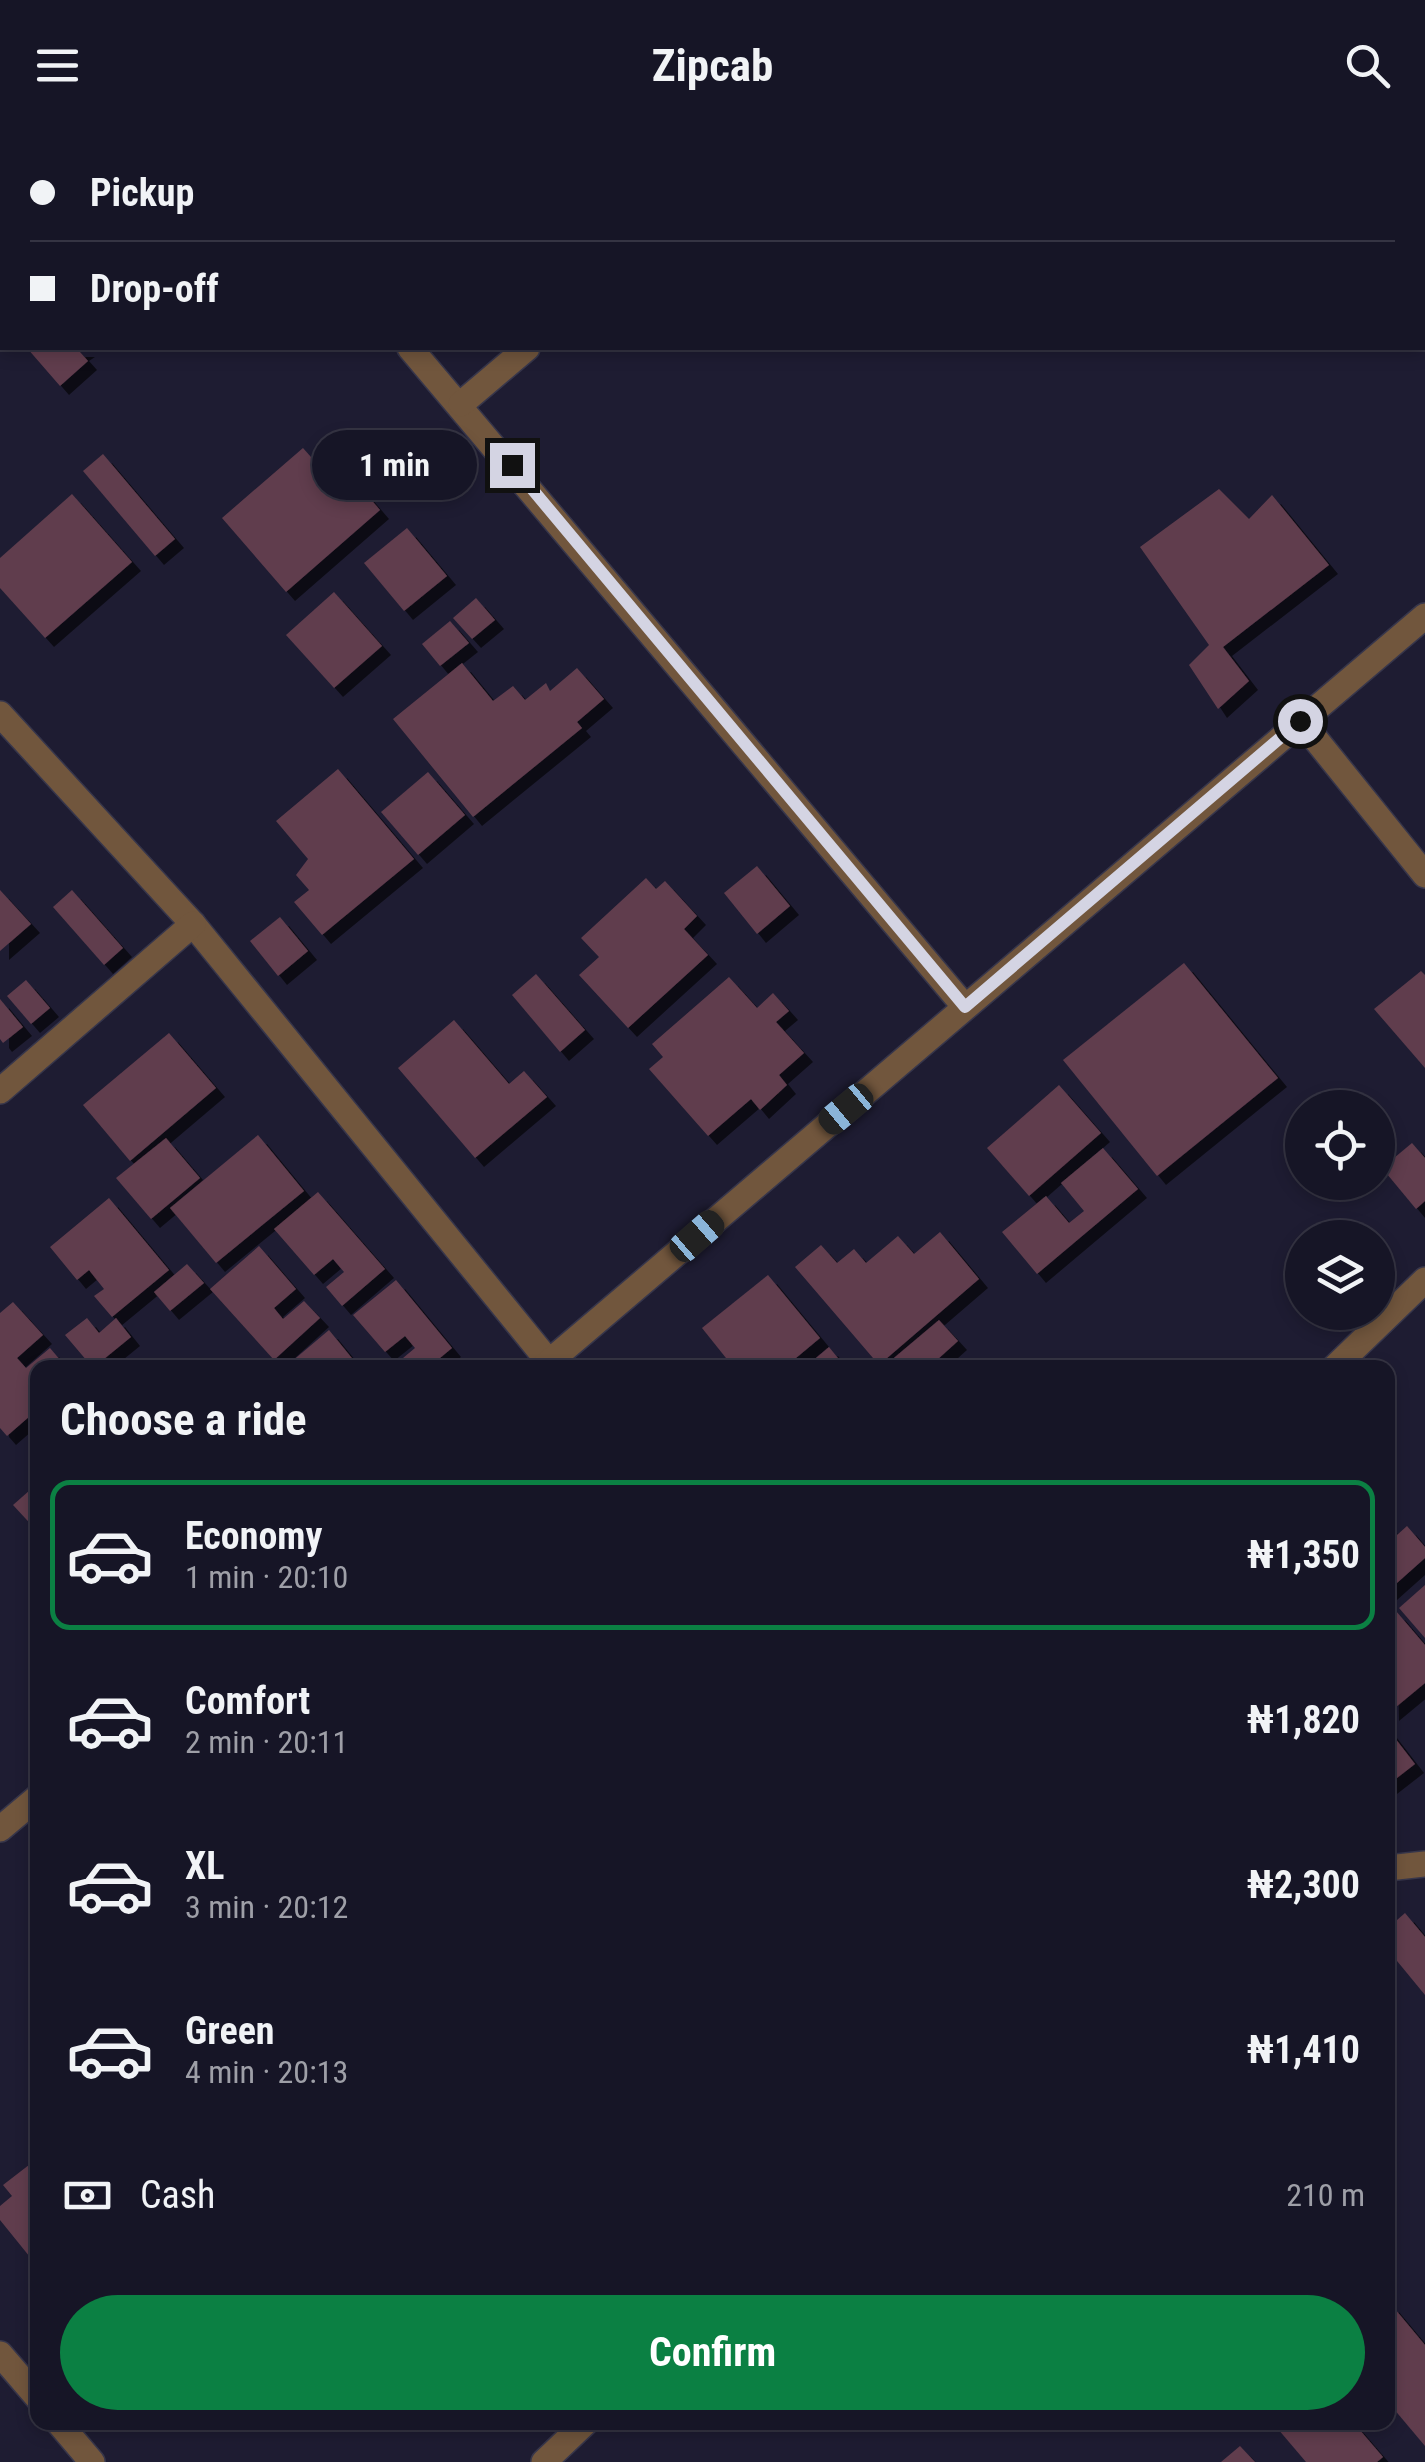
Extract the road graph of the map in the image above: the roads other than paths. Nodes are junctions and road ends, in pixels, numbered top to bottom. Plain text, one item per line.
1 (412, 350) edge
2 (525, 350) edge
3 (462, 404) junction
4 (1425, 616) edge
5 (0, 714) edge
6 (1300, 721) junction
7 (1425, 875) edge
8 (193, 924) junction
9 (965, 1007) junction
10 (0, 1091) edge
11 (1425, 1280) edge
12 (541, 1360) edge
13 (551, 1360) edge
14 (1342, 1360) edge
15 (30, 1805) edge
16 (0, 1829) edge
17 (1425, 1864) edge
18 (1395, 1867) edge
19 (0, 2354) edge
20 (30, 2389) edge
21 (65, 2430) edge
22 (578, 2430) edge
23 (92, 2462) edge
24 (544, 2462) edge

1 - 3 street
2 - 3 street
3 - 9 street
4 - 6 street
5 - 8 street
6 - 7 street
6 - 9 street
8 - 10 street
8 - 12 street
9 - 13 street
11 - 14 street
15 - 16 street
17 - 18 street
19 - 20 street
21 - 23 street
22 - 24 street

